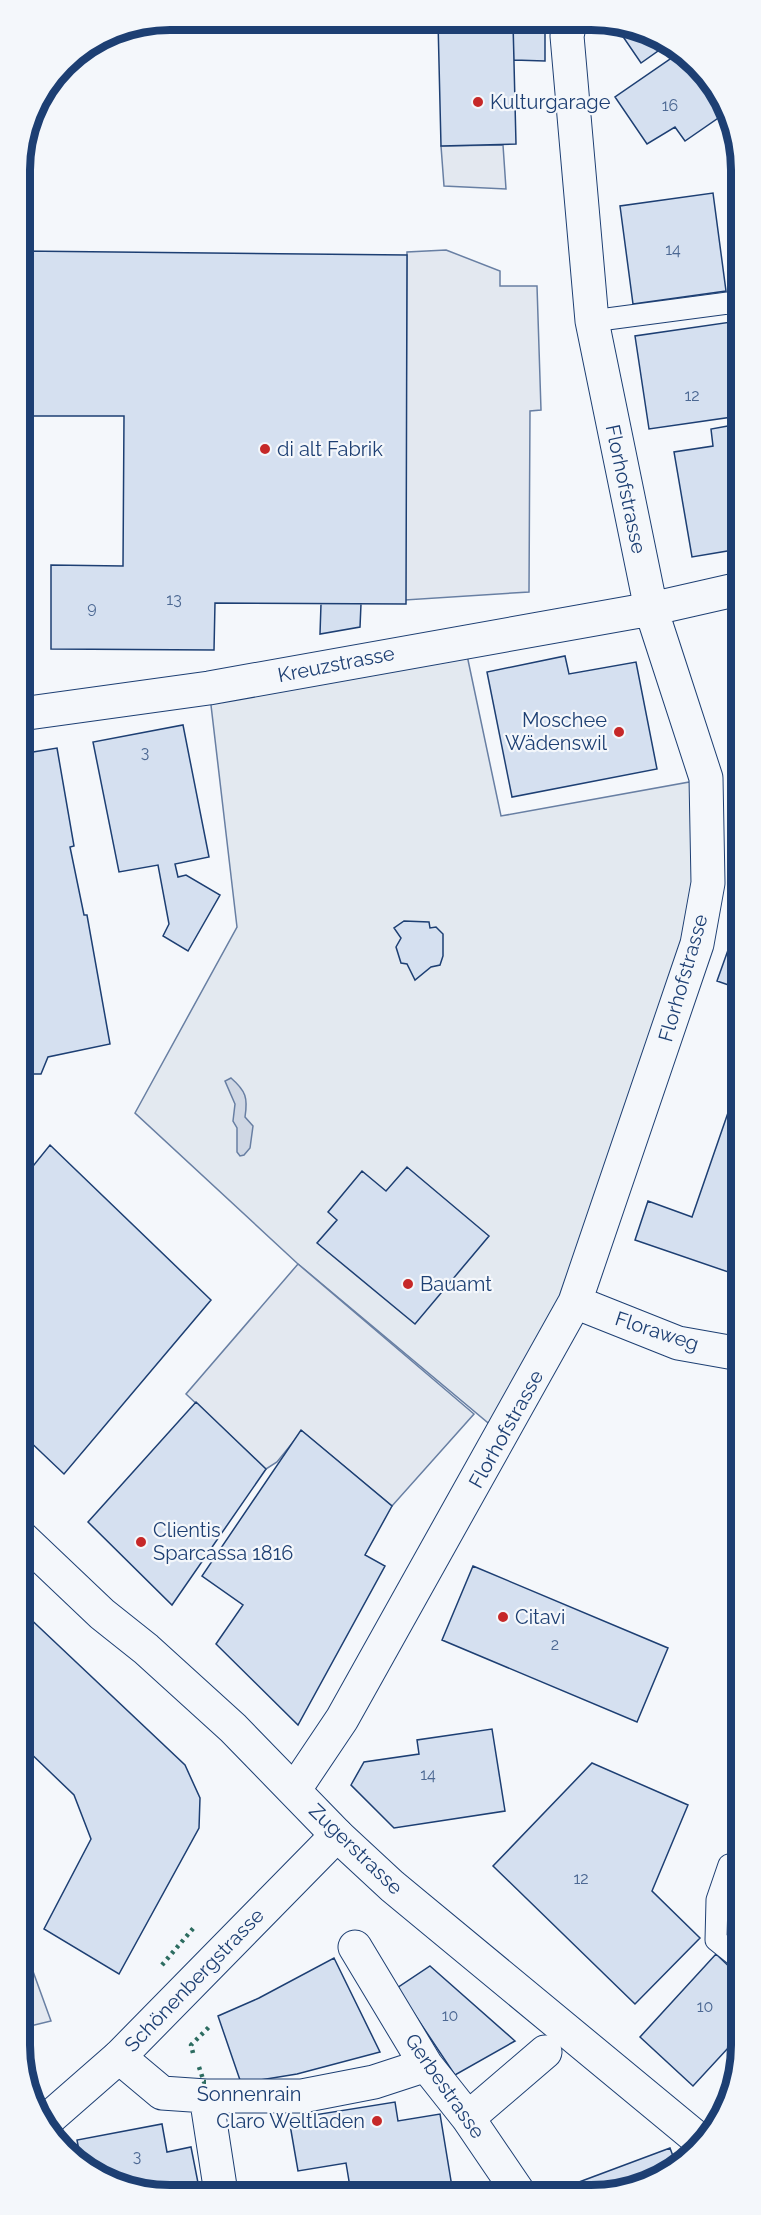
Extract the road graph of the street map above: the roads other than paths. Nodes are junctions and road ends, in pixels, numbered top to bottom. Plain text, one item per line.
1 (568, 30) edge
2 (731, 304) edge
3 (592, 321) junction
4 (731, 591) edge
5 (651, 609) junction
6 (30, 713) edge
7 (575, 1302) junction
8 (731, 1352) edge
9 (30, 1546) edge
10 (295, 1790) junction
11 (337, 1835) junction
12 (729, 1865) dead end
13 (355, 1947) dead end
14 (731, 1951) edge
15 (544, 2052) dead end
16 (119, 2057) junction
17 (426, 2065) junction
18 (206, 2096) junction
19 (50, 2117) edge
20 (468, 2118) junction
21 (696, 2137) edge
22 (220, 2185) edge
23 (514, 2185) edge

1 - 3 street, Florhofstrasse
2 - 3 lane
3 - 5 street, Florhofstrasse
4 - 5 street, Kreuzstrasse
5 - 6 street, Kreuzstrasse
5 - 7 street, Florhofstrasse
7 - 8 street, Floraweg
7 - 10 street, Florhofstrasse
9 - 10 street, Zugerstrasse
10 - 11 street, Zugerstrasse
11 - 16 street, Schönenbergstrasse
11 - 21 street, Zugerstrasse
12 - 14 lane
13 - 17 street, Gerbestrasse
15 - 20 street
16 - 18 street, Sonnenrain
16 - 19 street, Schönenbergstrasse
17 - 18 street, Sonnenrain
17 - 20 street, Gerbestrasse
18 - 22 street
20 - 23 street, Gerbestrasse

